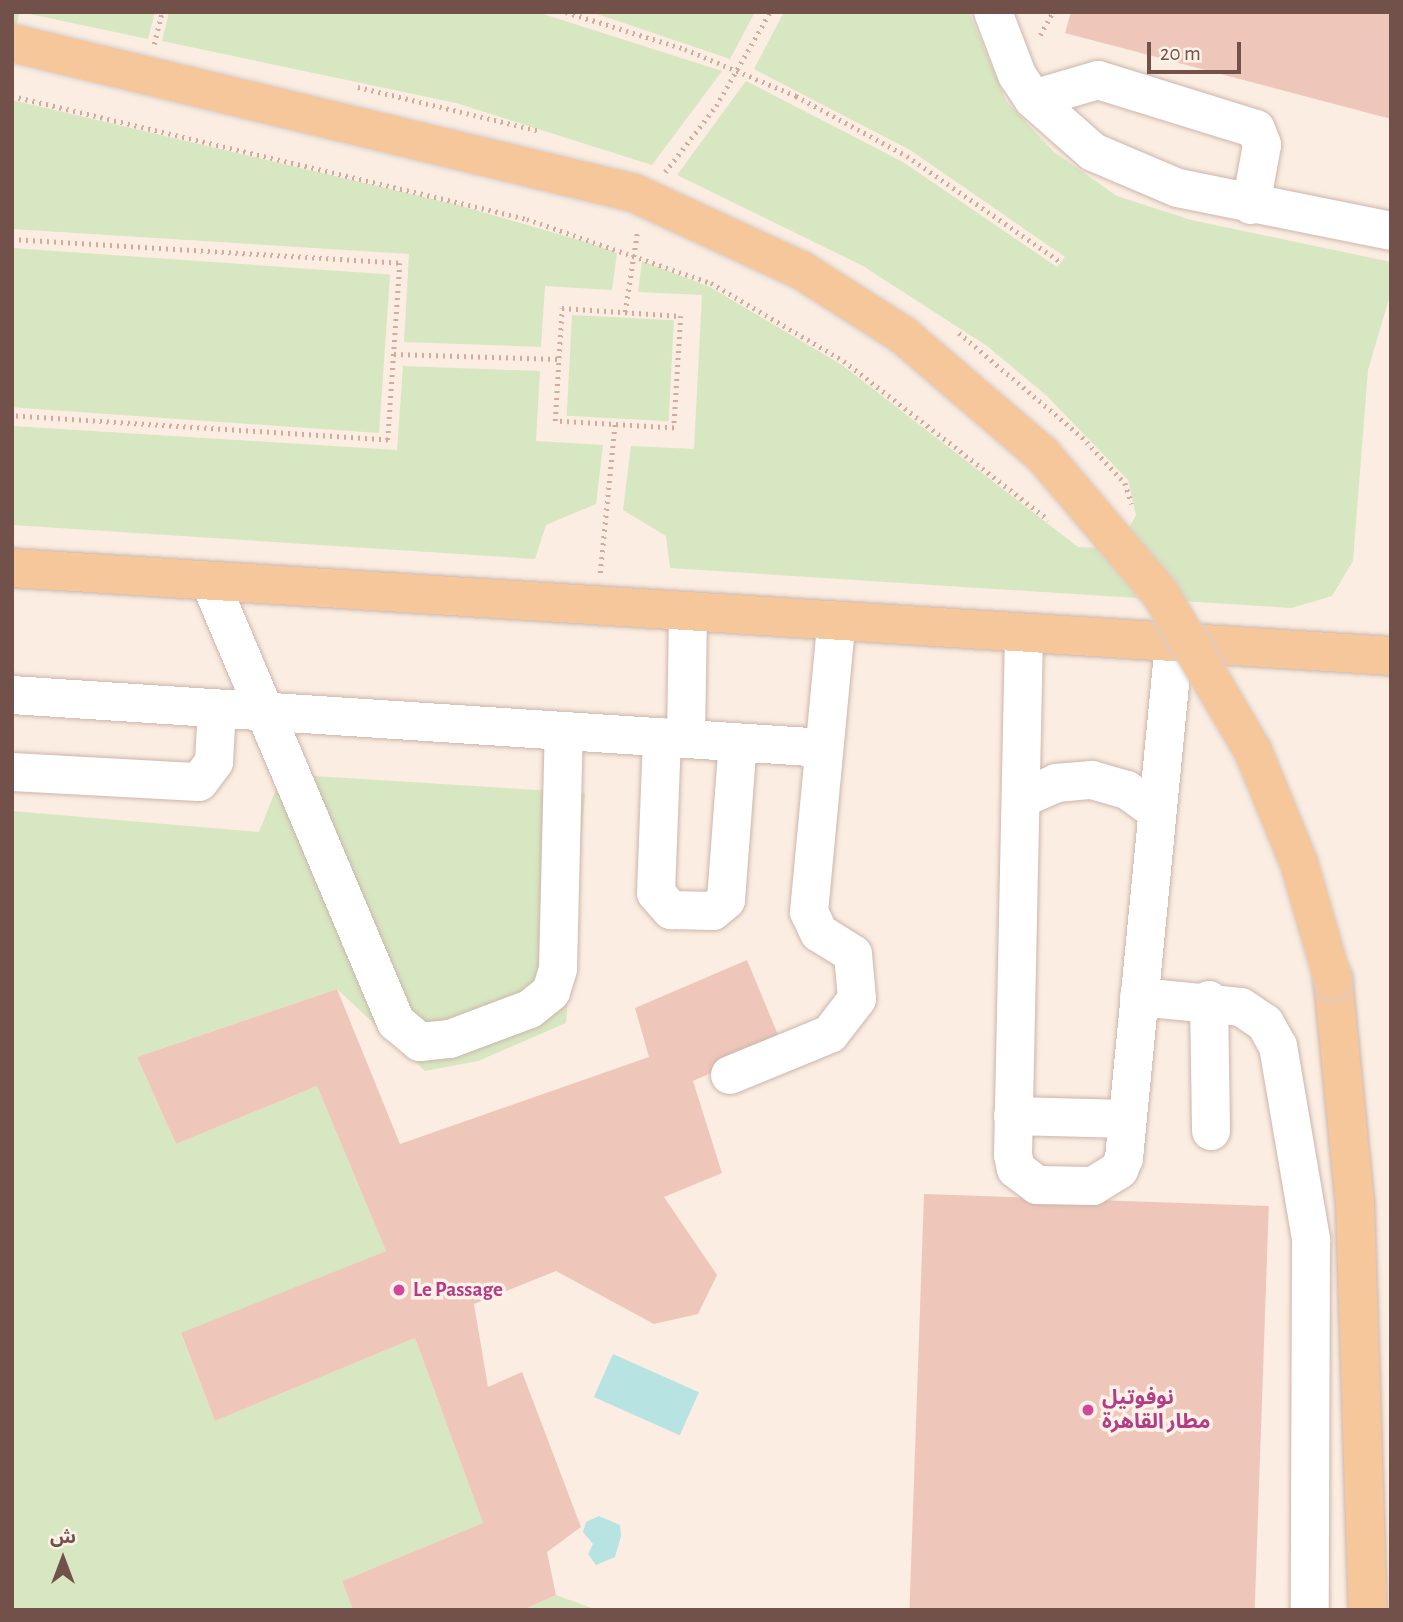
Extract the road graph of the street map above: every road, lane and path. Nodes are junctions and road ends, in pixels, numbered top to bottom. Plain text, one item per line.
1 (162, 12) edge
2 (566, 12) edge
3 (770, 12) edge
4 (993, 12) edge
5 (141, 42) dead end
6 (12, 43) edge
7 (154, 45) junction
8 (167, 47) dead end
9 (740, 70) junction
10 (343, 84) dead end
11 (1079, 90) junction
12 (12, 96) edge
13 (1033, 99) junction
14 (549, 134) dead end
15 (1074, 137) junction
16 (652, 170) dead end
17 (663, 174) junction
18 (674, 179) dead end
19 (658, 184) dead end
20 (1251, 205) junction
21 (641, 222) dead end
22 (1391, 231) edge
23 (12, 239) edge
24 (631, 253) junction
25 (1059, 261) dead end
26 (625, 312) junction
27 (954, 329) dead end
28 (394, 354) junction
29 (559, 359) junction
30 (12, 416) edge
31 (615, 424) junction
32 (1131, 514) dead end
33 (1060, 529) dead end
34 (12, 568) edge
35 (210, 582) junction
36 (596, 609) junction
37 (688, 615) junction
38 (836, 624) junction
39 (1024, 634) junction
40 (1174, 643) junction
41 (1391, 656) edge
42 (12, 695) edge
43 (217, 709) junction
44 (267, 713) junction
45 (564, 731) junction
46 (674, 738) junction
47 (738, 742) junction
48 (824, 748) junction
49 (12, 772) edge
50 (1023, 798) junction
51 (1157, 812) junction
52 (1139, 997) junction
53 (1209, 1000) junction
54 (730, 1075) dead end
55 (1013, 1116) junction
56 (1128, 1119) junction
57 (1211, 1132) dead end
58 (1310, 1610) edge
59 (1368, 1610) edge

1 - 7 path
2 - 9 path
3 - 9 path
4 - 13 lane
5 - 7 path
6 - 59 main road, bridge
7 - 8 path
9 - 17 path
9 - 25 path
10 - 14 path
11 - 13 lane
11 - 15 lane
11 - 20 lane
12 - 24 path
13 - 15 lane
15 - 20 lane
16 - 17 path
17 - 18 path
17 - 19 path
20 - 22 lane
21 - 24 path
23 - 28 path
24 - 26 path
24 - 33 path
26 - 29 path
26 - 31 path
27 - 32 path
28 - 29 path
28 - 30 path
29 - 31 path
31 - 36 path
34 - 35 main road
35 - 36 main road
35 - 44 lane
36 - 37 main road
37 - 38 main road
37 - 46 lane
38 - 39 main road
38 - 48 lane
39 - 40 main road
39 - 50 lane
40 - 41 main road
40 - 51 lane
42 - 43 lane
43 - 44 lane
43 - 49 lane
44 - 45 lane
44 - 45 lane
45 - 46 lane
46 - 47 lane
46 - 47 lane
47 - 48 lane
48 - 54 lane
50 - 51 lane
50 - 55 lane
51 - 52 lane
52 - 53 lane
52 - 56 lane
53 - 57 lane
53 - 58 lane
55 - 56 lane
55 - 56 lane

